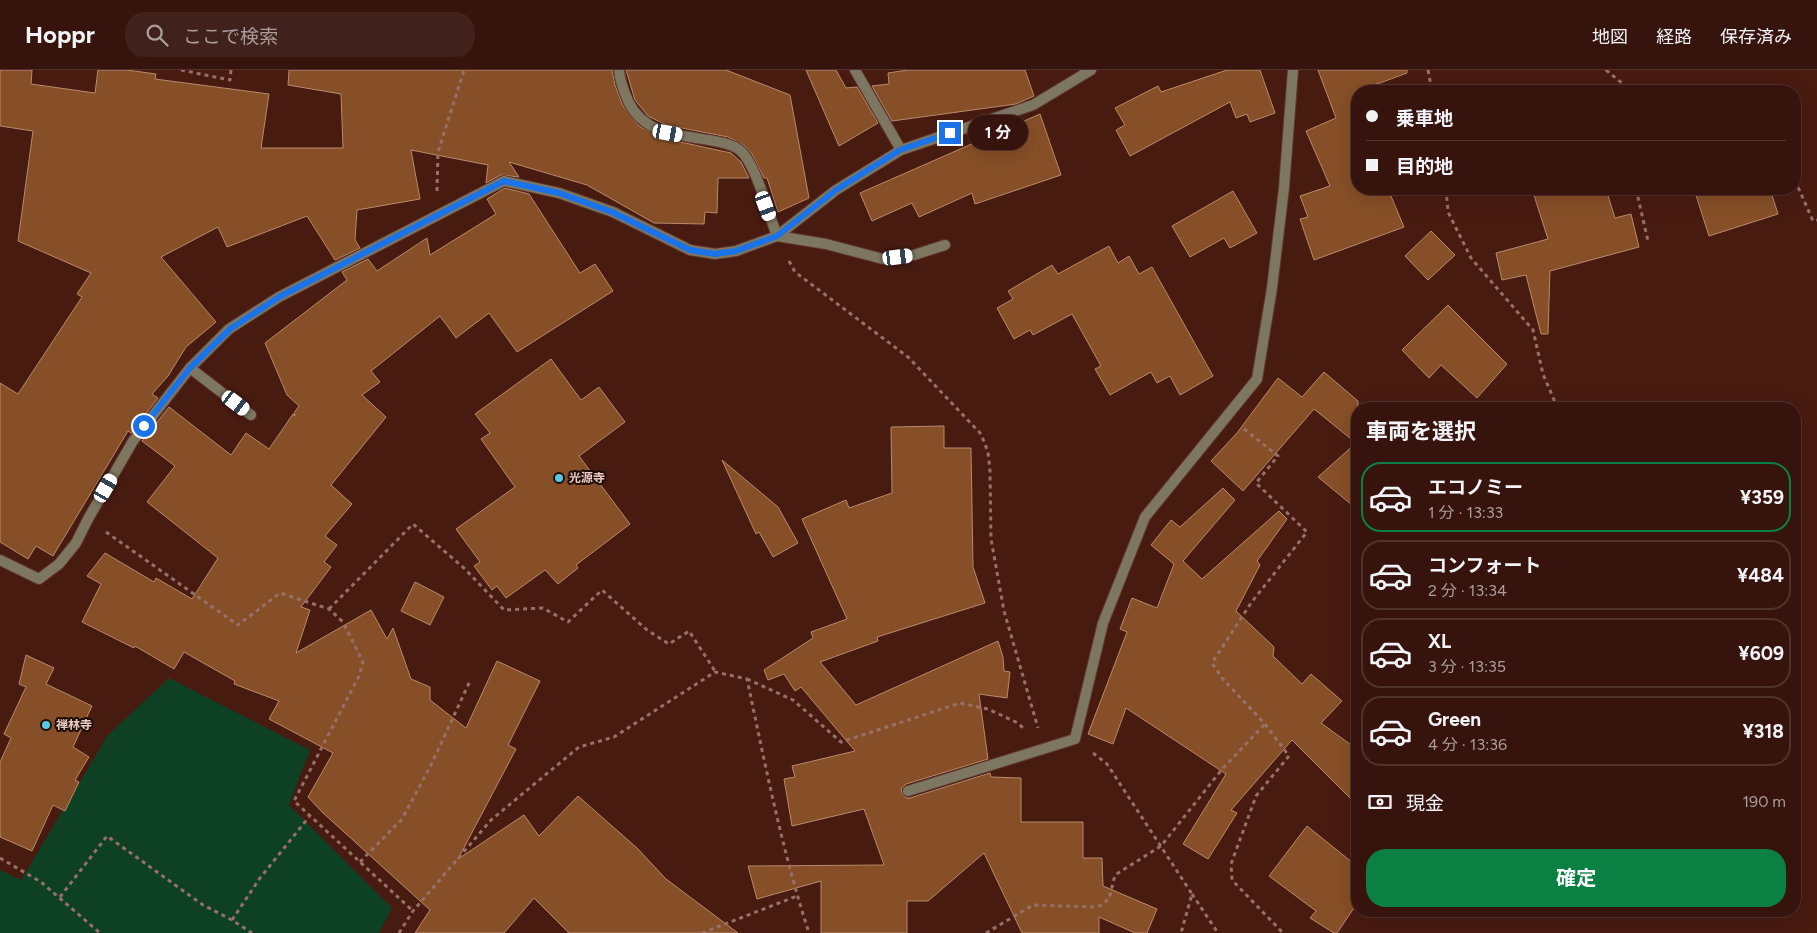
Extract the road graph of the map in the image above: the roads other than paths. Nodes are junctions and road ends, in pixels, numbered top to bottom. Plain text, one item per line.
1 (619, 70) edge
2 (855, 70) edge
3 (1091, 70) edge
4 (1293, 70) edge
5 (900, 150) junction
6 (777, 236) junction
7 (945, 245) dead end
8 (190, 368) junction
9 (251, 415) dead end
10 (0, 560) edge
11 (908, 791) dead end

1 - 6 street
2 - 5 street
3 - 5 street
4 - 11 street
5 - 6 street
6 - 7 street
6 - 8 street
8 - 9 street
8 - 10 street

